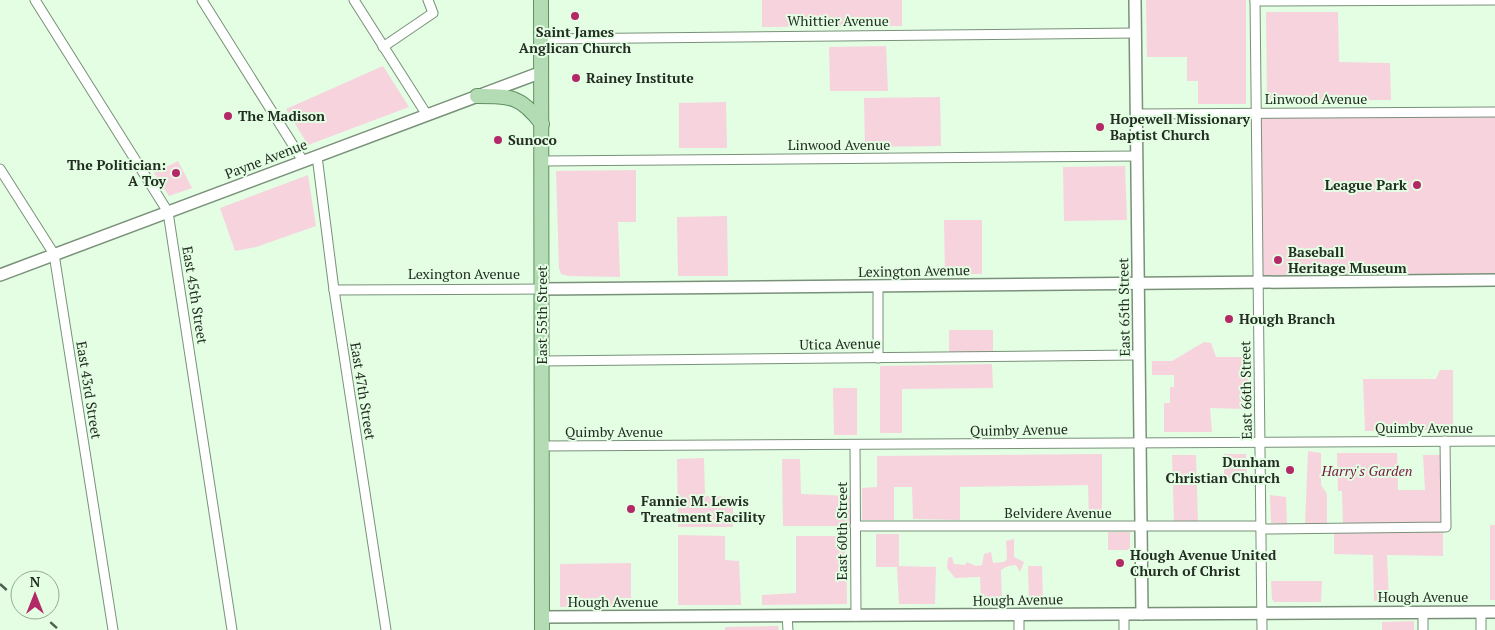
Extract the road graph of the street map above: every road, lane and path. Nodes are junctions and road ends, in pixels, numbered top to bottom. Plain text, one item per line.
1 (35, 0) edge
2 (202, 0) edge
3 (354, 0) edge
4 (428, 0) edge
5 (541, 0) edge
6 (1135, 0) edge
7 (1495, 0) edge
8 (1255, 1) edge
9 (1135, 33) junction
10 (541, 39) junction
11 (384, 47) junction
12 (542, 72) junction
13 (477, 96) junction
14 (1495, 112) edge
15 (1256, 113) junction
16 (1136, 114) junction
17 (427, 115) junction
18 (542, 124) junction
19 (317, 156) junction
20 (1137, 156) junction
21 (303, 161) junction
22 (542, 161) junction
23 (0, 169) edge
24 (168, 212) junction
25 (54, 254) junction
26 (0, 274) edge
27 (1495, 280) edge
28 (1258, 282) junction
29 (1138, 284) junction
30 (878, 287) junction
31 (543, 289) junction
32 (334, 290) junction
33 (1139, 355) junction
34 (878, 358) junction
35 (542, 361) junction
36 (1445, 441) junction
37 (1495, 441) edge
38 (1141, 442) junction
39 (1260, 442) junction
40 (855, 445) junction
41 (543, 446) junction
42 (855, 526) junction
43 (1141, 527) junction
44 (1261, 527) junction
45 (1262, 612) junction
46 (1423, 612) junction
47 (1481, 612) junction
48 (1495, 612) edge
49 (1124, 614) junction
50 (1142, 614) junction
51 (1019, 615) junction
52 (787, 616) junction
53 (856, 616) junction
54 (542, 624) edge
55 (112, 630) edge
56 (232, 630) edge
57 (386, 630) edge
58 (788, 630) edge
59 (1019, 630) edge
60 (1124, 630) edge
61 (1262, 630) edge
62 (1423, 630) edge
63 (1481, 630) edge

1 - 24 street, East 45th Street
2 - 21 street
3 - 11 street
4 - 11 street
5 - 10 main road, East 55th Street
6 - 9 street, East 65th Street
7 - 8 street
8 - 15 street, East 66th Street
9 - 10 street, Whittier Avenue
9 - 16 street, East 65th Street
10 - 12 main road, East 55th Street
11 - 17 street
12 - 13 street, Payne Avenue
12 - 18 main road, East 55th Street
13 - 17 street, Payne Avenue
13 - 18 main road
14 - 15 street, Linwood Avenue
15 - 16 street, Linwood Avenue
15 - 28 street, East 66th Street
16 - 20 street, East 65th Street
17 - 19 street, Payne Avenue
18 - 22 main road, East 55th Street
19 - 21 street, Payne Avenue
19 - 32 street, East 47th Street
20 - 22 street, Linwood Avenue
20 - 29 street, East 65th Street
21 - 24 street, Payne Avenue
22 - 31 main road, East 55th Street
23 - 25 street, East 43rd Street
24 - 25 street, Payne Avenue
24 - 56 street, East 45th Street
25 - 26 street, Payne Avenue
25 - 55 street, East 43rd Street
27 - 28 street, Lexington Avenue
28 - 29 street, Lexington Avenue
28 - 39 street, East 66th Street
29 - 30 street, Lexington Avenue
29 - 33 street, East 65th Street
30 - 31 street, Lexington Avenue
30 - 34 street
31 - 32 street, Lexington Avenue
31 - 35 main road, East 55th Street
32 - 57 street, East 47th Street
33 - 34 street, Utica Avenue
33 - 38 street, East 65th Street
34 - 35 street, Utica Avenue
35 - 41 main road, East 55th Street
36 - 37 street, Quimby Avenue
36 - 39 street, Quimby Avenue
36 - 44 street, Belvidere Avenue
38 - 39 street, Quimby Avenue
38 - 40 street, Quimby Avenue
38 - 43 street, East 65th Street
39 - 44 street, East 66th Street
40 - 41 street, Quimby Avenue
40 - 42 street, East 60th Street
41 - 54 main road, East 55th Street
42 - 43 street, Belvidere Avenue
42 - 53 street, East 60th Street
43 - 44 street, Belvidere Avenue
43 - 50 street, East 65th Street
44 - 45 street, East 66th Street
45 - 46 street, Hough Avenue
45 - 50 street, Hough Avenue
45 - 61 street, East 66th Street
46 - 47 street, Hough Avenue
46 - 62 street
47 - 48 street, Hough Avenue
47 - 63 street
49 - 50 street, Hough Avenue
49 - 51 street, Hough Avenue
49 - 60 street
51 - 53 street, Hough Avenue
51 - 59 street
52 - 53 street, Hough Avenue
52 - 54 street, Hough Avenue
52 - 58 street

